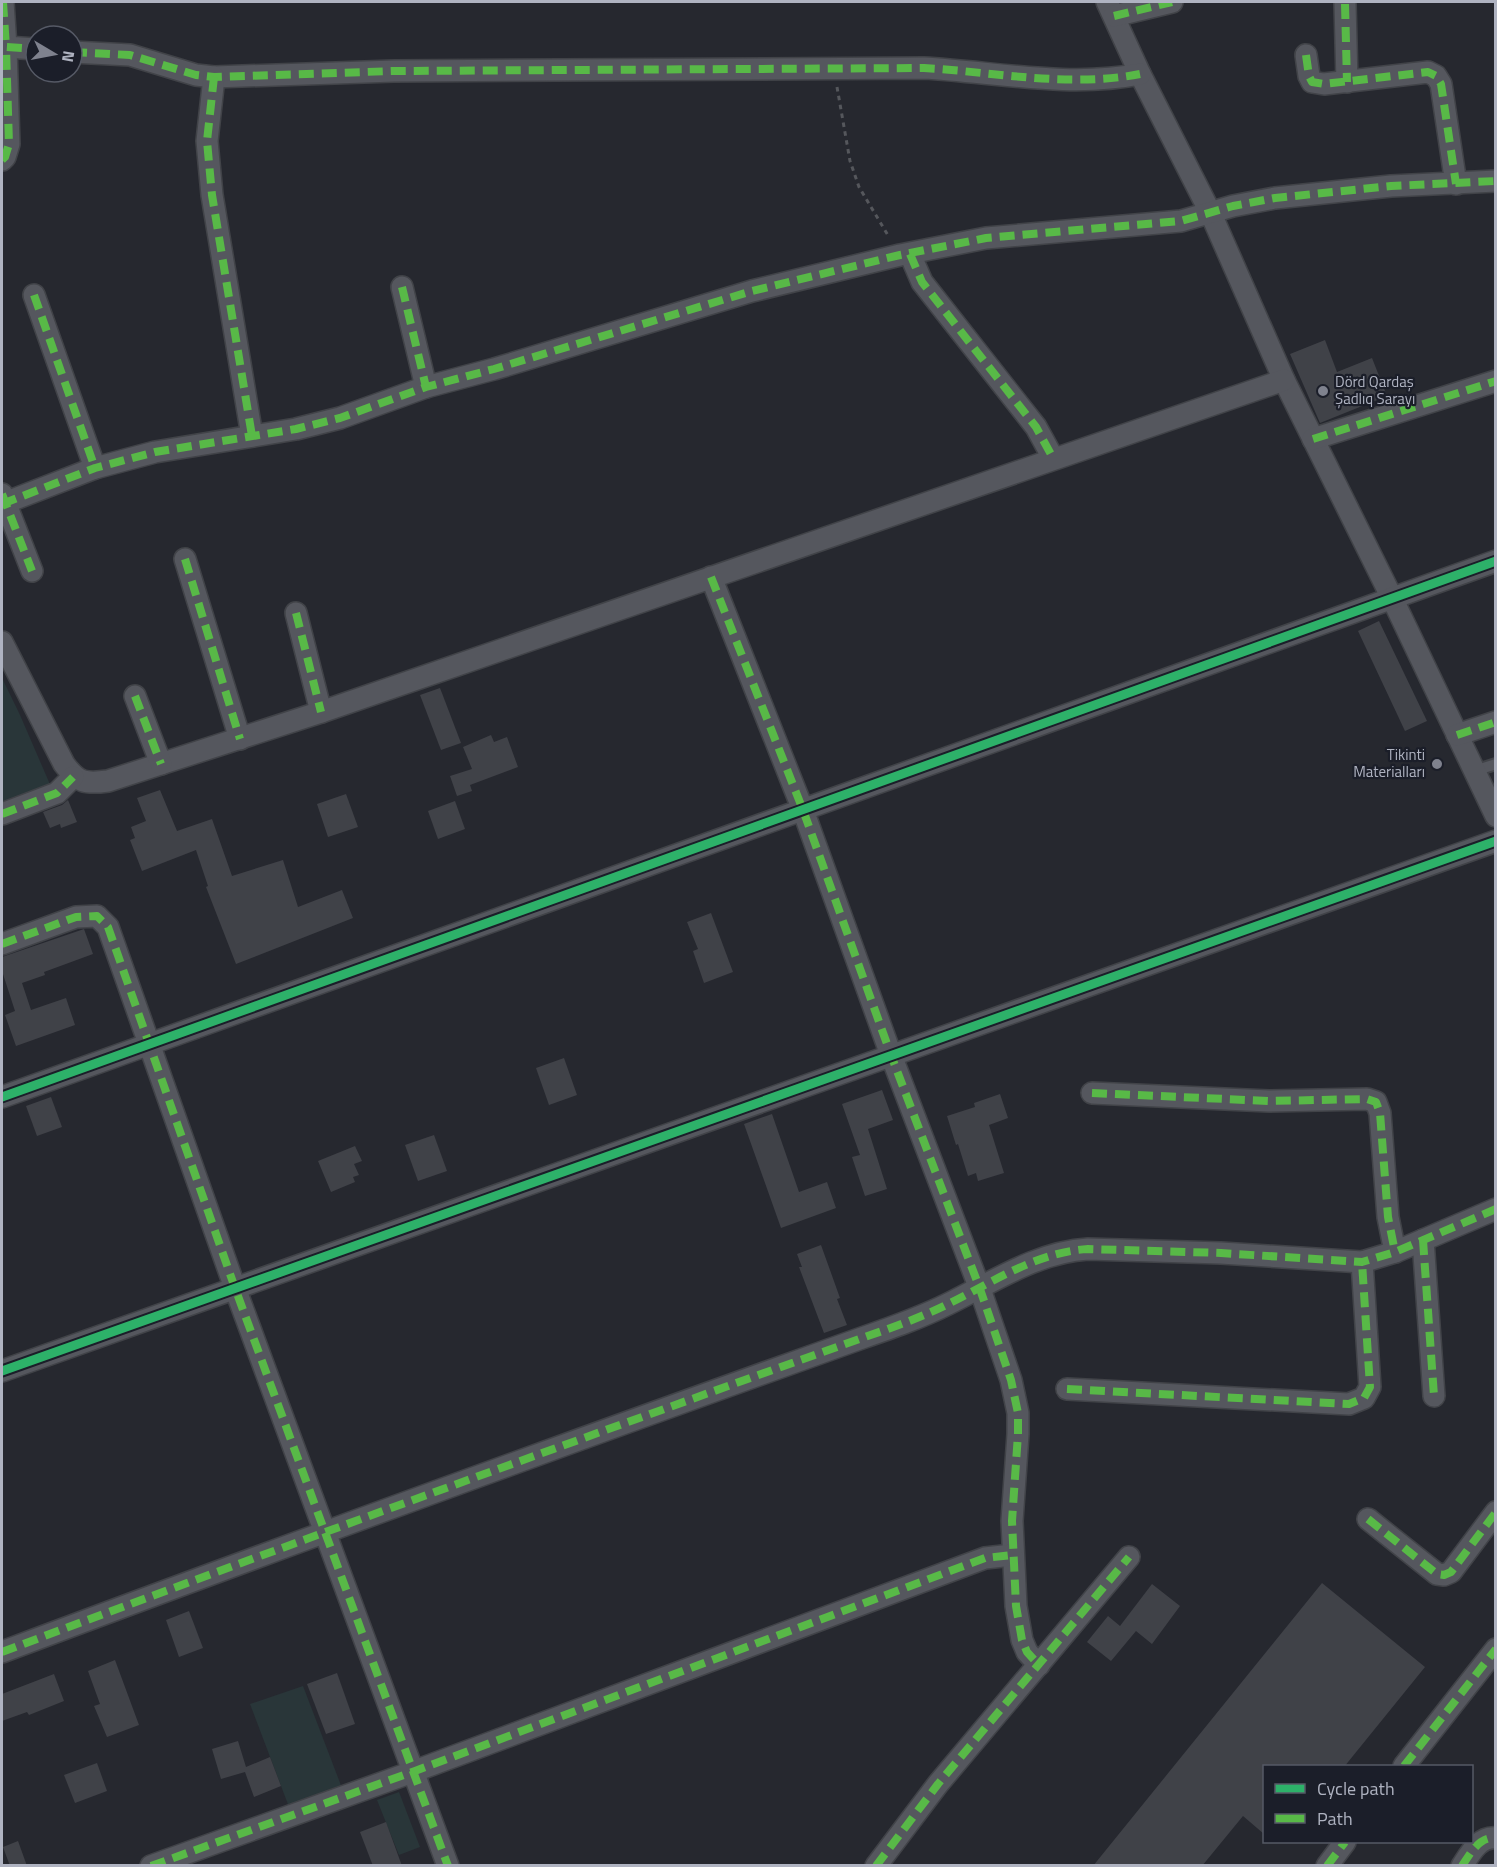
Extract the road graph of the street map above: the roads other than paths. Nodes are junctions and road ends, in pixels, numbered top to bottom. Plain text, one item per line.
1 (3, 2) edge
2 (1172, 2) edge
3 (1345, 4) dead end
4 (1110, 9) edge
5 (6, 47) junction
6 (24, 48) edge
7 (84, 53) edge
8 (1306, 55) dead end
9 (1140, 74) junction
10 (214, 77) junction
11 (1347, 82) junction
12 (2, 160) edge
13 (1496, 181) edge
14 (1456, 184) junction
15 (1211, 214) junction
16 (905, 254) junction
17 (402, 287) dead end
18 (34, 295) dead end
19 (1284, 380) junction
20 (1496, 381) edge
21 (426, 387) junction
22 (252, 436) junction
23 (1313, 439) junction
24 (1053, 458) junction
25 (95, 468) junction
26 (3, 500) edge
27 (185, 559) dead end
28 (1496, 561) edge
29 (32, 571) dead end
30 (711, 577) junction
31 (1393, 600) junction
32 (296, 613) dead end
33 (2, 642) edge
34 (135, 696) dead end
35 (321, 712) junction
36 (1496, 722) edge
37 (1457, 735) junction
38 (240, 739) junction
39 (161, 764) junction
40 (1496, 764) edge
41 (1474, 771) junction
42 (73, 777) junction
43 (803, 810) junction
44 (2, 814) edge
45 (1496, 816) edge
46 (1496, 841) edge
47 (2, 944) edge
48 (148, 1045) junction
49 (891, 1055) junction
50 (1092, 1093) dead end
51 (2, 1097) edge
52 (1496, 1209) edge
53 (1423, 1240) junction
54 (1395, 1252) junction
55 (1362, 1262) junction
56 (235, 1288) junction
57 (980, 1289) junction
58 (2, 1371) edge
59 (1068, 1389) dead end
60 (1434, 1396) dead end
61 (1496, 1512) edge
62 (1368, 1519) dead end
63 (324, 1531) junction
64 (1012, 1555) junction
65 (1129, 1557) dead end
66 (1496, 1649) edge
67 (2, 1652) edge
68 (1039, 1665) junction
69 (1406, 1765) edge
70 (415, 1771) junction
71 (1496, 1839) edge
72 (1344, 1843) edge
73 (151, 1866) edge
74 (448, 1866) edge
75 (876, 1866) edge
76 (1327, 1866) edge
77 (1462, 1866) edge

1 - 5 street
2 - 4 street
3 - 11 street
4 - 9 street
5 - 6 street
5 - 12 street
7 - 10 street
8 - 11 street
9 - 10 street
9 - 15 street
10 - 22 street
11 - 14 street
13 - 14 street
14 - 15 street
15 - 16 street
15 - 19 street
16 - 21 street
16 - 24 street
17 - 21 street
18 - 25 street
19 - 23 street
19 - 24 street
20 - 23 street
21 - 22 street
22 - 25 street
23 - 31 street
24 - 30 street
25 - 26 street
26 - 29 street
27 - 38 street
28 - 31 street
30 - 35 street
30 - 43 street
31 - 37 street
31 - 43 street
32 - 35 street
33 - 42 street
34 - 39 street
35 - 38 street
36 - 37 street
37 - 41 street
38 - 39 street
39 - 42 street
40 - 41 lane
41 - 45 street
42 - 44 street
43 - 48 street
43 - 49 street
46 - 49 street
47 - 48 street
48 - 51 street
48 - 56 street
49 - 56 street
49 - 57 street
50 - 54 street
52 - 53 street
53 - 54 street
53 - 60 street
54 - 55 street
55 - 57 street
55 - 59 street
56 - 58 street
56 - 63 street
57 - 63 street
57 - 64 street
61 - 62 street
63 - 67 street
63 - 70 street
64 - 68 street
64 - 70 street
65 - 68 street
66 - 69 street
68 - 75 street
70 - 73 street
70 - 74 street
71 - 77 street
72 - 76 street

